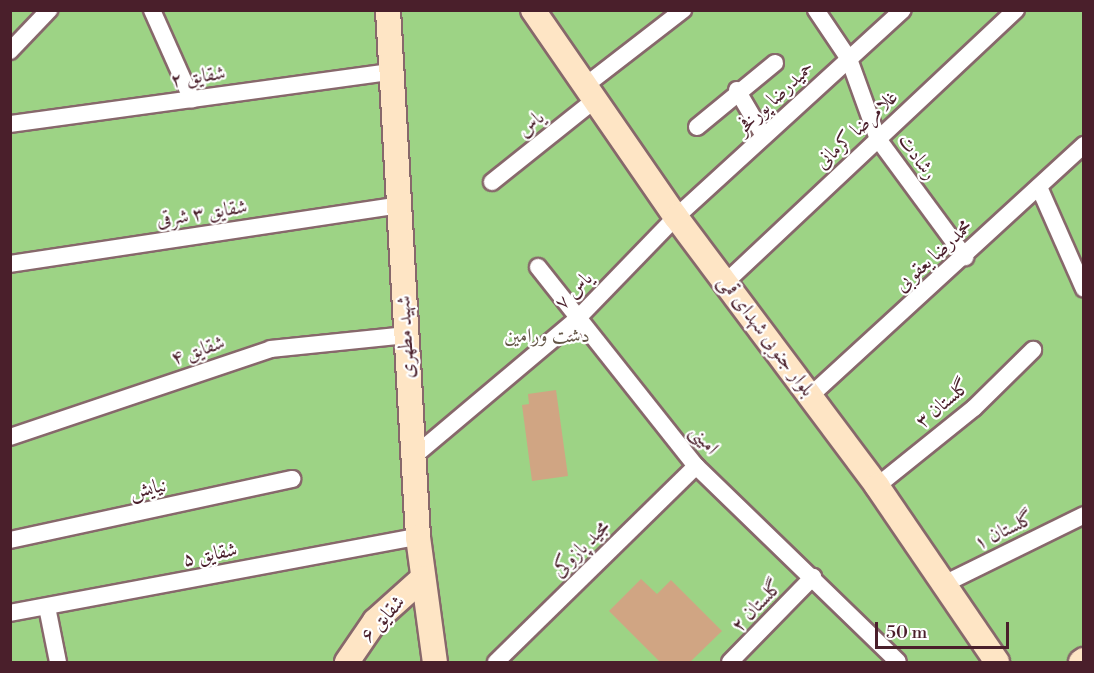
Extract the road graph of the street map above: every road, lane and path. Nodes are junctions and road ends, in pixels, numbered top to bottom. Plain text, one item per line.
1 (49, 10) edge
2 (152, 10) edge
3 (388, 10) edge
4 (683, 10) edge
5 (816, 10) edge
6 (903, 10) edge
7 (1016, 10) edge
8 (538, 12) edge
9 (10, 51) edge
10 (849, 59) junction
11 (775, 63) dead end
12 (392, 72) junction
13 (737, 90) junction
14 (591, 92) junction
15 (192, 100) junction
16 (10, 124) edge
17 (697, 127) dead end
18 (764, 136) junction
19 (878, 139) junction
20 (1083, 145) edge
21 (492, 182) dead end
22 (1039, 188) junction
23 (399, 206) junction
24 (676, 217) junction
25 (965, 257) junction
26 (10, 264) edge
27 (538, 267) dead end
28 (726, 282) junction
29 (1083, 289) edge
30 (579, 317) junction
31 (406, 335) junction
32 (1033, 351) dead end
33 (810, 396) junction
34 (10, 437) edge
35 (413, 457) junction
36 (696, 466) junction
37 (293, 479) dead end
38 (877, 486) junction
39 (1083, 515) edge
40 (418, 537) junction
41 (10, 540) edge
42 (813, 577) junction
43 (423, 578) junction
44 (942, 585) junction
45 (47, 607) junction
46 (10, 613) edge
47 (894, 661) edge
48 (58, 663) edge
49 (347, 663) edge
50 (435, 663) edge
51 (496, 663) edge
52 (730, 663) edge
53 (997, 663) edge

1 - 9 street
2 - 15 street
3 - 12 main road, شهید مطهری
4 - 14 street, یاس
5 - 10 street, رشادت
6 - 10 street, حمیدرضا پورفخر
7 - 19 street, غلامرضا کرمانی
8 - 14 main road, بلوار جنوبی شهدای قمی
10 - 18 street, حمیدرضا پورفخر
10 - 19 street, رشادت
11 - 13 street
12 - 15 street, شقایق ۲
12 - 23 main road, شهید مطهری
13 - 17 street
13 - 18 street
14 - 21 street, یاس
14 - 24 main road, بلوار جنوبی شهدای قمی
15 - 16 street, شقایق ۲
18 - 24 street, حمیدرضا پورفخر
19 - 25 street, رشادت
19 - 28 street, غلامرضا کرمانی
20 - 22 street, محمدرضا یعقوبی
22 - 25 street, محمدرضا یعقوبی
22 - 29 street
23 - 26 street, شقایق ۳ شرقی
23 - 31 main road, شهید مطهری
24 - 28 main road, بلوار جنوبی شهدای قمی
24 - 30 street, یاس ۷
25 - 33 street, محمدرضا یعقوبی
27 - 30 street, امینی
28 - 33 main road, بلوار جنوبی شهدای قمی
30 - 35 street, یاس ۷
30 - 36 street, امینی
31 - 34 street, شقایق ۴
31 - 35 main road, شهید مطهری
32 - 38 street, گلستان ۳
33 - 38 main road, بلوار جنوبی شهدای قمی
35 - 40 main road, شهید مطهری
36 - 42 street, امینی
36 - 51 street, مجید پازوکی
37 - 41 street, نیایش
38 - 44 main road, بلوار جنوبی شهدای قمی
39 - 44 street, گلستان ۱
40 - 43 main road, شهید مطهری
40 - 45 street, شقایق ۵
42 - 47 street, امینی
42 - 52 street, گلستان ۲
43 - 49 main road, شقایق ۶
43 - 50 main road, شهید مطهری
44 - 53 main road, بلوار جنوبی شهدای قمی
45 - 46 street, شقایق ۵
45 - 48 street

